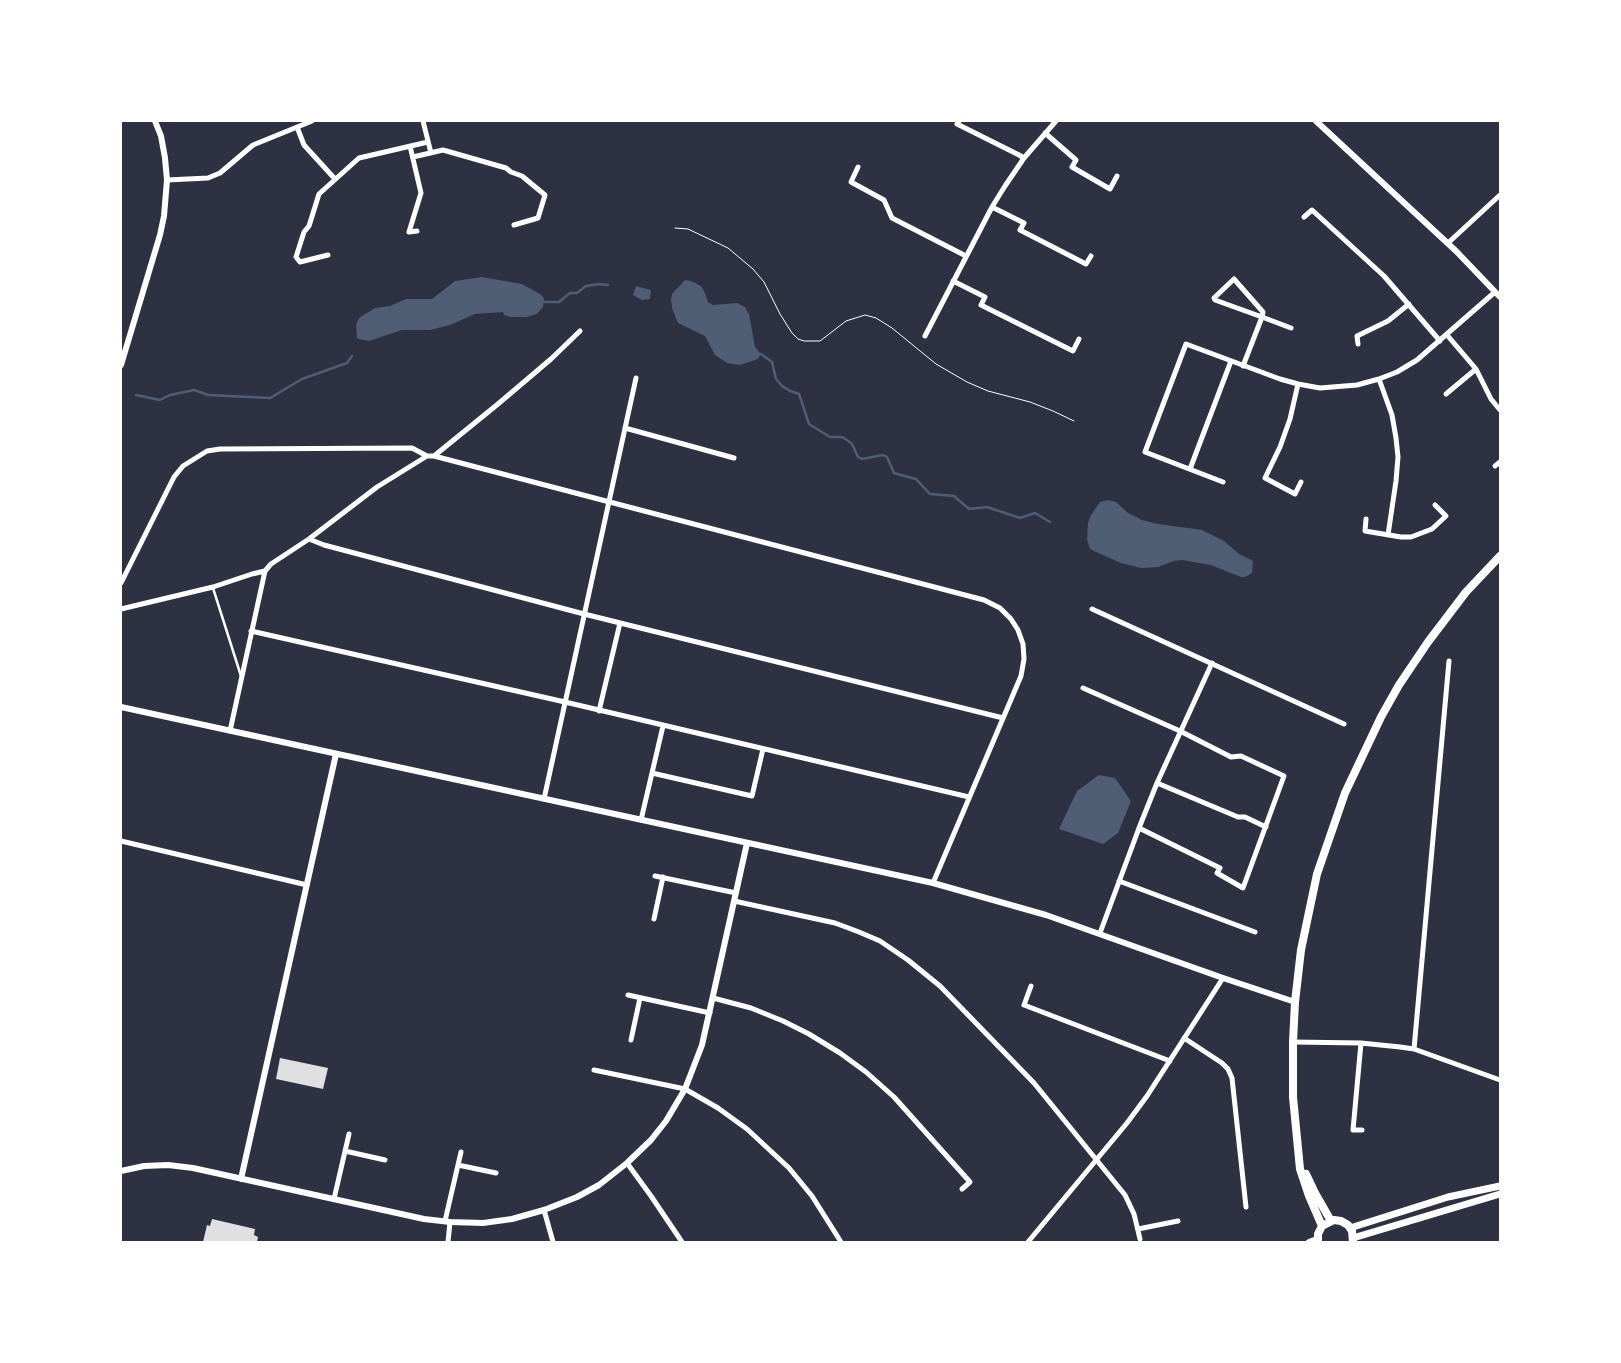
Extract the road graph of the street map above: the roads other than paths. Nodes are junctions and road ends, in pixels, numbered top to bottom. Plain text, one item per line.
1 (155, 121) edge
2 (312, 121) edge
3 (423, 121) edge
4 (958, 121) edge
5 (1056, 121) edge
6 (1316, 121) edge
7 (297, 127) junction
8 (1045, 133) junction
9 (428, 142) junction
10 (410, 146) junction
11 (431, 153) junction
12 (413, 157) junction
13 (1024, 158) junction
14 (858, 167) dead end
15 (1117, 176) dead end
16 (335, 179) junction
17 (167, 180) junction
18 (1500, 195) edge
19 (992, 207) junction
20 (1304, 217) dead end
21 (514, 225) dead end
22 (417, 231) dead end
23 (1448, 243) junction
24 (328, 255) dead end
25 (966, 256) junction
26 (1091, 256) dead end
27 (953, 282) junction
28 (1498, 295) edge
29 (1409, 304) junction
30 (1262, 317) junction
31 (1291, 328) dead end
32 (580, 331) dead end
33 (1447, 335) junction
34 (925, 336) dead end
35 (1079, 339) dead end
36 (1440, 341) junction
37 (1358, 344) dead end
38 (1231, 361) junction
39 (121, 365) edge
40 (1243, 366) junction
41 (1476, 369) junction
42 (636, 378) dead end
43 (1379, 379) junction
44 (1298, 384) junction
45 (1446, 394) dead end
46 (1500, 410) edge
47 (625, 428) junction
48 (427, 456) junction
49 (434, 456) junction
50 (734, 458) dead end
51 (1190, 469) junction
52 (1222, 482) dead end
53 (1301, 482) dead end
54 (609, 501) junction
55 (1435, 505) dead end
56 (1366, 518) dead end
57 (1388, 535) junction
58 (309, 539) junction
59 (1500, 556) edge
60 (265, 572) junction
61 (121, 582) edge
62 (213, 587) junction
63 (121, 609) edge
64 (1092, 609) dead end
65 (584, 614) junction
66 (620, 623) junction
67 (252, 631) junction
68 (1449, 661) dead end
69 (1212, 663) junction
70 (241, 677) junction
71 (1084, 688) dead end
72 (564, 702) junction
73 (121, 707) edge
74 (600, 711) junction
75 (1003, 718) junction
76 (1344, 724) dead end
77 (663, 726) junction
78 (230, 730) junction
79 (1180, 731) junction
80 (763, 749) junction
81 (336, 754) junction
82 (652, 773) junction
83 (1157, 782) junction
84 (969, 797) junction
85 (544, 799) junction
86 (641, 820) junction
87 (1266, 827) junction
88 (1139, 828) junction
89 (121, 840) edge
90 (748, 843) junction
91 (655, 876) dead end
92 (663, 878) junction
93 (1120, 881) junction
94 (933, 883) junction
95 (307, 885) junction
96 (736, 893) junction
97 (734, 901) junction
98 (654, 919) dead end
99 (1255, 932) dead end
100 (1100, 933) junction
101 (1223, 978) junction
102 (1031, 986) dead end
103 (628, 995) dead end
104 (640, 998) junction
105 (713, 998) junction
106 (1295, 1002) junction
107 (710, 1013) junction
108 (1184, 1038) junction
109 (630, 1040) dead end
110 (1293, 1042) junction
111 (1361, 1043) junction
112 (1414, 1050) junction
113 (1170, 1061) junction
114 (594, 1070) dead end
115 (1500, 1080) edge
116 (685, 1089) junction
117 (1362, 1130) dead end
118 (349, 1134) dead end
119 (345, 1151) junction
120 (461, 1152) dead end
121 (384, 1160) dead end
122 (1300, 1160) junction
123 (1096, 1161) junction
124 (627, 1163) junction
125 (458, 1165) junction
126 (121, 1171) edge
127 (496, 1173) dead end
128 (241, 1179) junction
129 (1500, 1186) edge
130 (962, 1189) dead end
131 (1500, 1194) edge
132 (334, 1199) junction
133 (1246, 1207) dead end
134 (544, 1210) junction
135 (1178, 1221) dead end
136 (1331, 1221) junction
137 (447, 1222) junction
138 (1322, 1226) junction
139 (1350, 1228) junction
140 (1138, 1229) junction
141 (1140, 1239) dead end
142 (1318, 1240) edge
143 (1353, 1240) edge
144 (448, 1242) edge
145 (553, 1242) edge
146 (682, 1242) edge
147 (841, 1242) edge
148 (1028, 1242) edge
149 (1309, 1242) edge

1 - 17 street
2 - 7 street
3 - 9 street
4 - 13 street
5 - 8 street
6 - 23 street
7 - 16 street
7 - 17 street
8 - 13 street
8 - 15 street
9 - 10 street
9 - 11 street
10 - 12 street
10 - 16 street
11 - 12 street
11 - 21 street
12 - 22 street
13 - 19 street
14 - 25 street
16 - 24 street
17 - 39 street
18 - 23 street
19 - 25 street
19 - 26 street
20 - 29 street
23 - 28 street
25 - 27 street
27 - 34 street
27 - 35 street
28 - 33 street
29 - 36 street
29 - 37 street
30 - 30 street
30 - 31 street
30 - 40 street
32 - 49 street
33 - 36 street
33 - 41 street
36 - 43 street
38 - 40 street
38 - 51 street
38 - 51 street
40 - 44 street
41 - 45 street
41 - 46 street
42 - 47 street
43 - 44 street
43 - 57 street
44 - 53 street
47 - 50 street
47 - 54 street
48 - 49 street
48 - 58 street
48 - 61 street
49 - 54 street
51 - 52 street
54 - 65 street
54 - 75 street
55 - 57 street
56 - 57 street
58 - 60 street
58 - 65 street
59 - 106 main road
60 - 62 street
60 - 67 street
62 - 63 street
62 - 70 lane
64 - 69 street
65 - 66 street
65 - 72 street
66 - 74 street
66 - 75 street
67 - 70 street
67 - 72 street
68 - 112 street
69 - 76 street
69 - 79 street
70 - 78 street
71 - 79 street
72 - 74 street
72 - 85 street
73 - 78 street
74 - 77 street
75 - 84 street
77 - 80 street
77 - 82 street
78 - 81 street
79 - 83 street
79 - 87 street
80 - 82 street
80 - 84 street
81 - 85 street
81 - 95 street
82 - 86 street
83 - 87 street
83 - 88 street
84 - 94 street
85 - 86 street
86 - 90 street
87 - 88 street
88 - 93 street
89 - 95 street
90 - 94 street
90 - 96 street
91 - 92 street
92 - 96 street
92 - 98 street
93 - 99 street
93 - 100 street
94 - 100 street
95 - 128 street
96 - 97 street
97 - 105 street
97 - 123 street
100 - 101 street
101 - 106 street
101 - 108 street
102 - 113 street
103 - 104 street
104 - 107 street
104 - 109 street
105 - 107 street
105 - 130 street
106 - 110 main road
107 - 116 street
108 - 113 street
108 - 133 street
110 - 111 street
110 - 122 main road
111 - 112 street
111 - 117 street
112 - 115 street
113 - 123 street
114 - 116 street
116 - 124 street
116 - 147 street
118 - 119 street
119 - 121 street
119 - 132 street
120 - 125 street
122 - 136 main road
122 - 138 main road
123 - 140 street
123 - 148 street
124 - 134 street
124 - 146 street
125 - 127 street
125 - 137 street
126 - 128 street
128 - 132 street
129 - 139 main road
131 - 143 main road
132 - 137 street
134 - 137 street
134 - 145 street
135 - 140 street
136 - 138 main road
136 - 139 main road
137 - 144 street
138 - 142 main road
139 - 143 main road
140 - 141 street
142 - 149 street

